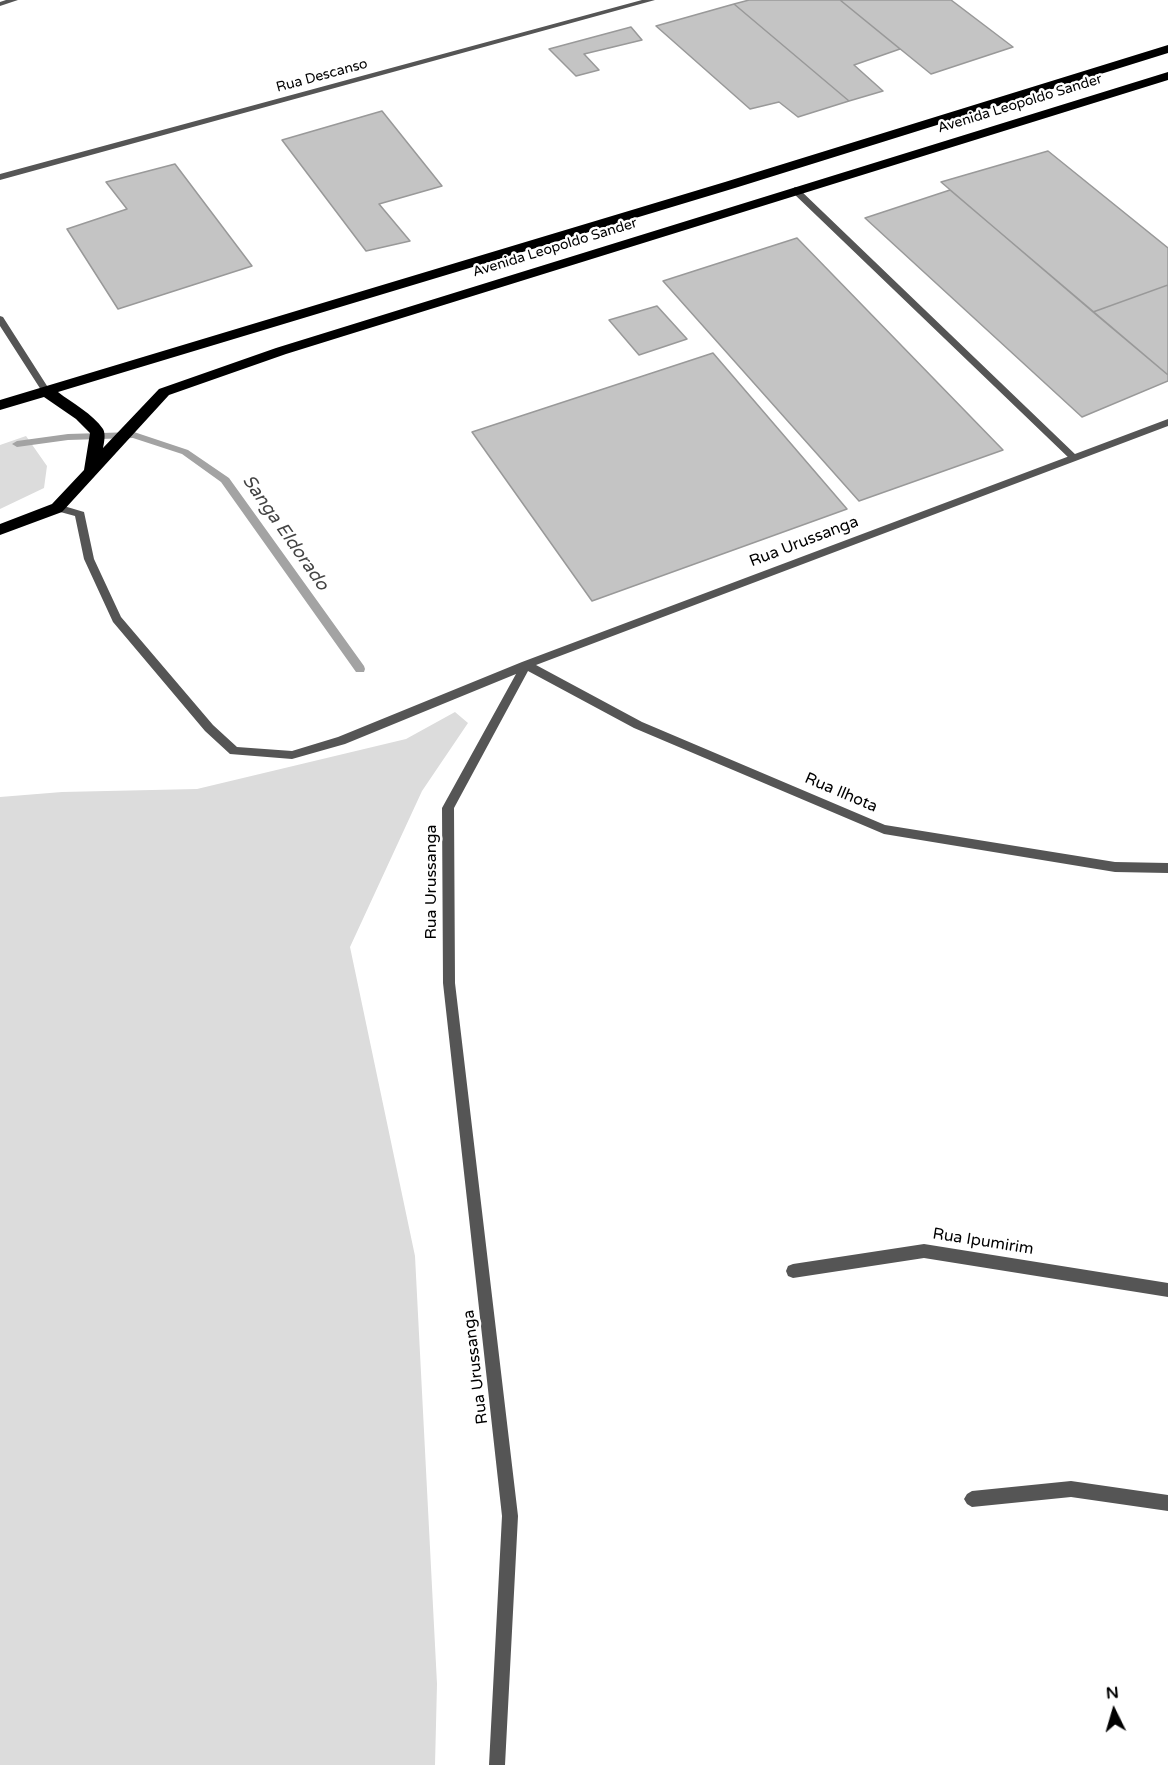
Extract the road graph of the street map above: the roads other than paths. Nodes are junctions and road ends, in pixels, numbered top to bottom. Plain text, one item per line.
1 (14, 0) edge
2 (651, 0) edge
3 (0, 4) edge
4 (1168, 49) edge
5 (1168, 76) edge
6 (0, 177) edge
7 (795, 190) junction
8 (0, 319) edge
9 (46, 390) junction
10 (0, 405) edge
11 (1168, 422) edge
12 (1074, 458) junction
13 (90, 471) junction
14 (57, 508) junction
15 (0, 530) edge
16 (526, 665) junction
17 (1168, 868) edge
18 (793, 1271) dead end
19 (1168, 1290) edge
20 (972, 1499) dead end
21 (1168, 1503) edge
22 (497, 1765) edge

1 - 3 street
2 - 6 street, Rua Descanso
4 - 9 highway, Avenida Leopoldo Sander
5 - 7 highway, Avenida Leopoldo Sander
7 - 12 street
7 - 13 highway, Avenida Leopoldo Sander
8 - 9 street
9 - 10 highway, Avenida Leopoldo Sander
9 - 13 highway
11 - 12 street, Rua Urussanga
12 - 16 street, Rua Urussanga
13 - 14 highway, Avenida Leopoldo Sander
14 - 15 highway, Avenida Leopoldo Sander
14 - 16 street
16 - 17 street, Rua Ilhota
16 - 22 street, Rua Urussanga
18 - 19 street, Rua Ipumirim
20 - 21 street

